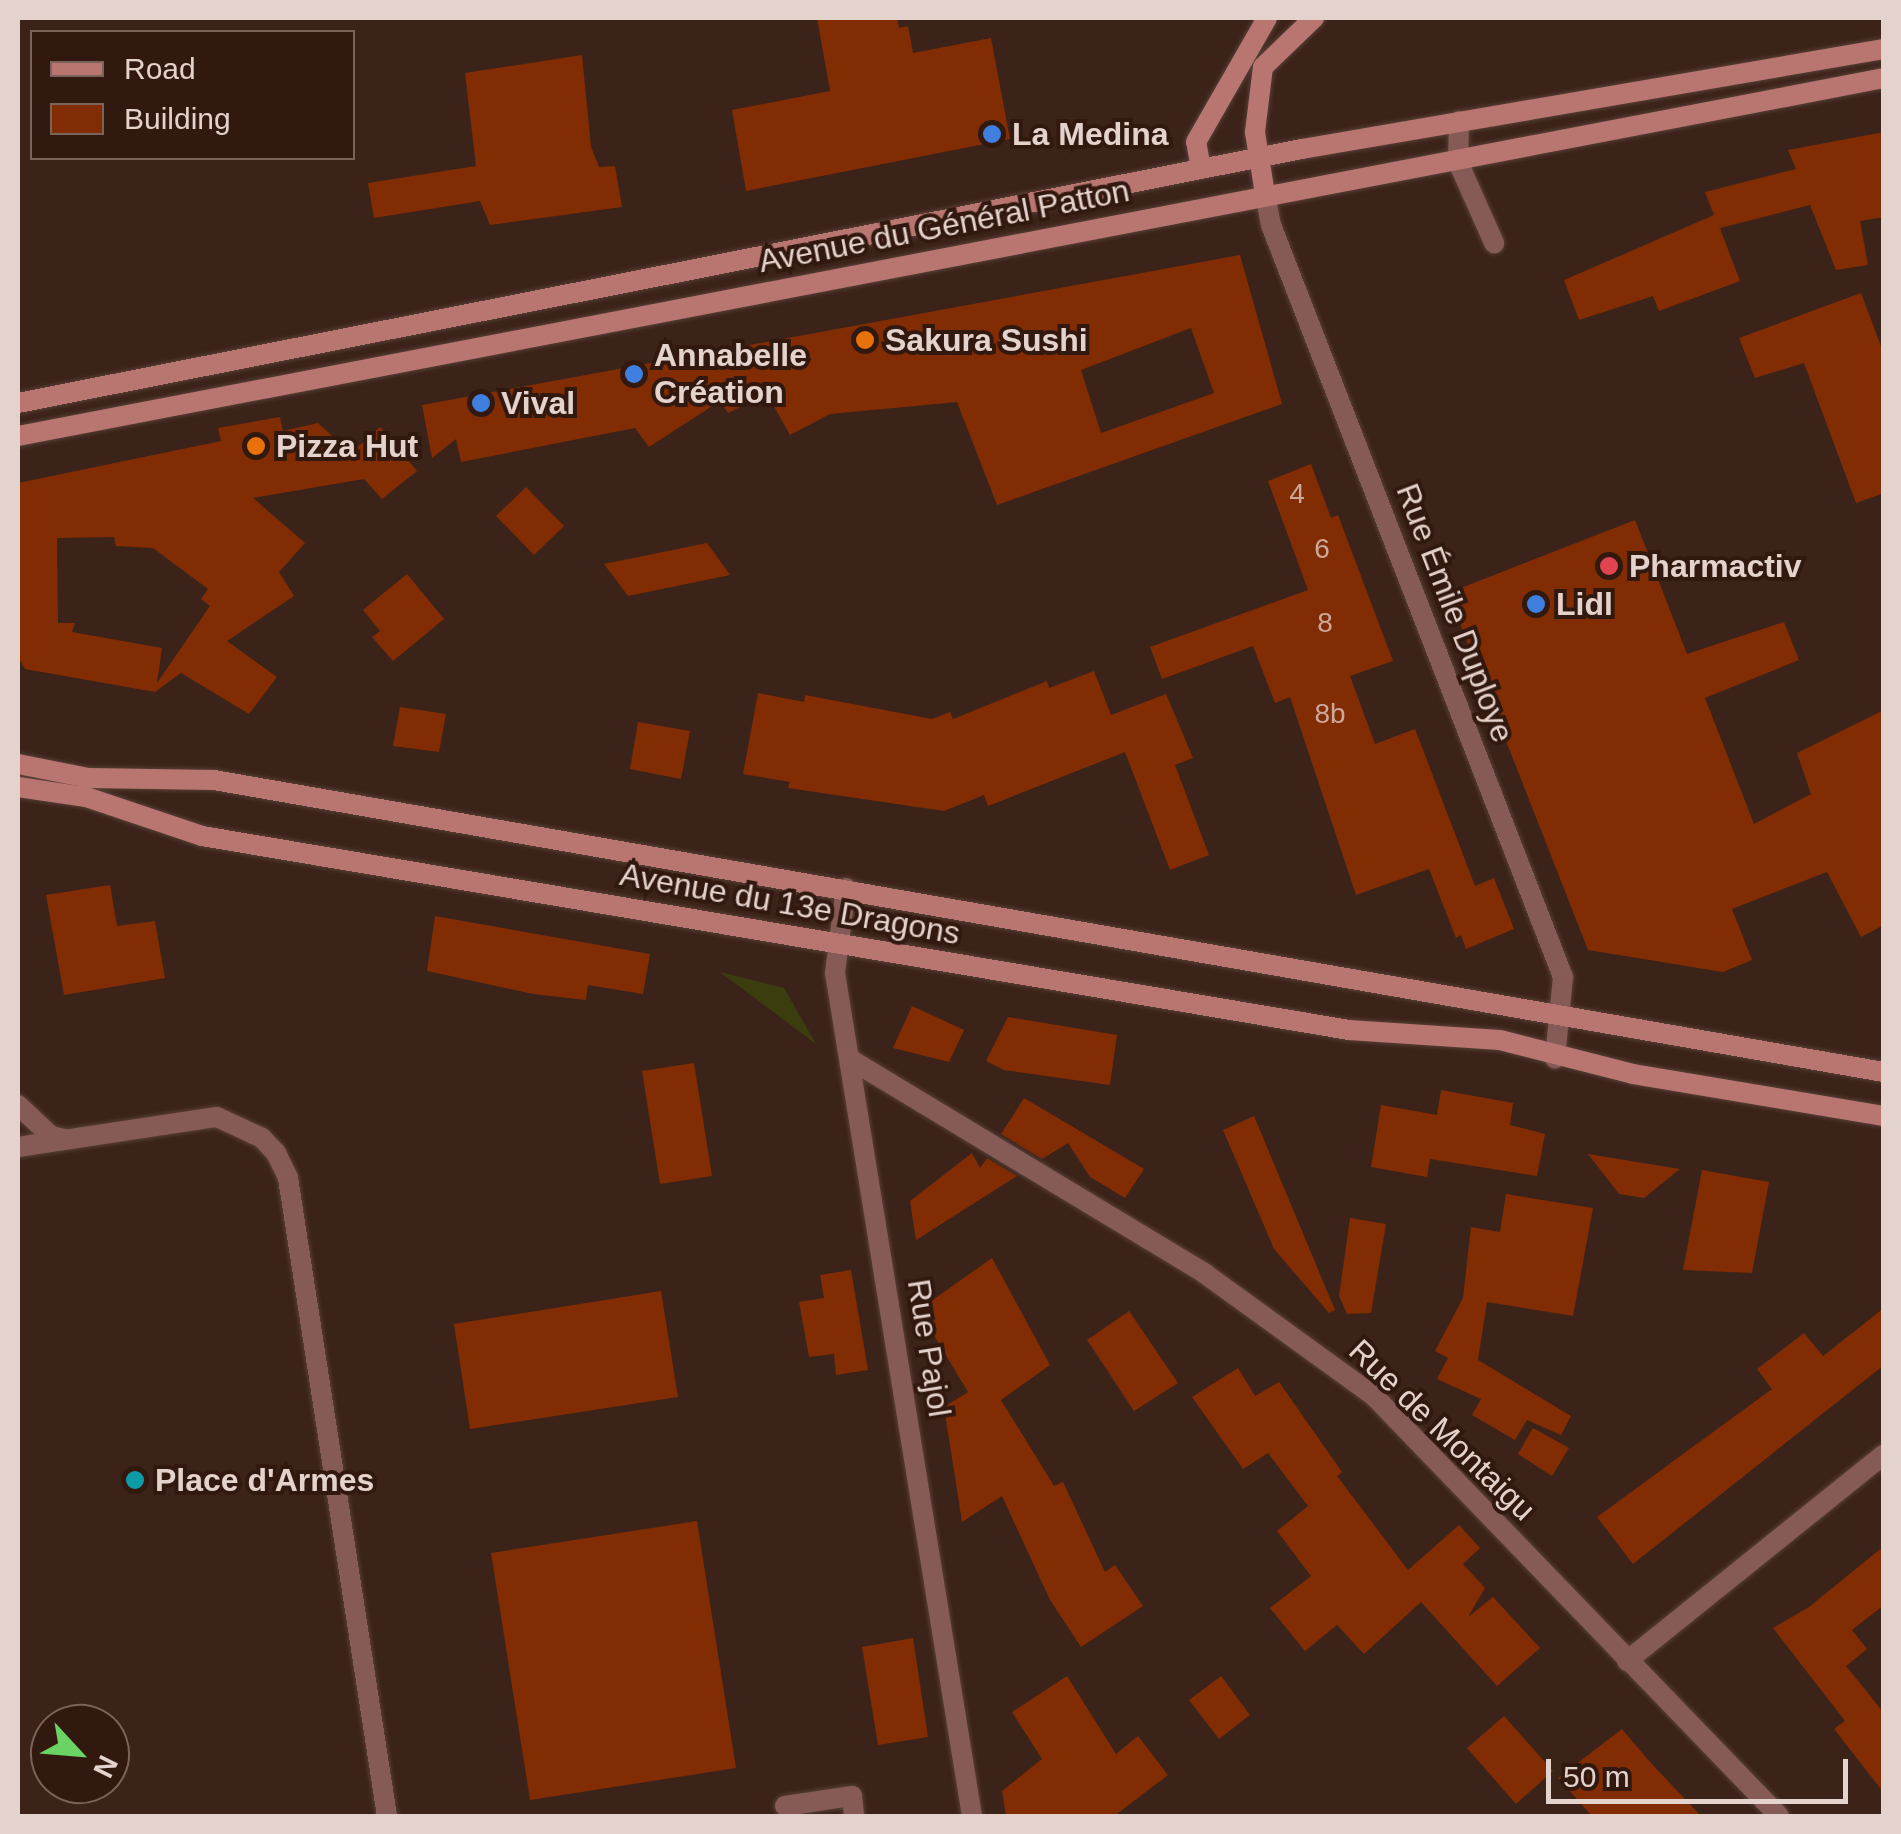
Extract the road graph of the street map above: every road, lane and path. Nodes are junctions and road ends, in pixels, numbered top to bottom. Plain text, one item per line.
1 (1267, 18) edge
2 (1314, 18) edge
3 (1884, 49) edge
4 (1884, 78) edge
5 (1459, 121) junction
6 (1260, 157) junction
7 (1458, 162) junction
8 (1201, 168) junction
9 (1265, 194) junction
10 (1494, 242) dead end
11 (18, 402) edge
12 (18, 436) edge
13 (18, 764) edge
14 (18, 786) edge
15 (846, 888) junction
16 (838, 942) junction
17 (1560, 1017) junction
18 (1556, 1059) junction
19 (853, 1061) junction
20 (1884, 1072) edge
21 (18, 1105) edge
22 (1884, 1116) edge
23 (66, 1140) junction
24 (18, 1147) edge
25 (1884, 1454) edge
26 (1627, 1661) junction
27 (785, 1806) dead end
28 (1773, 1815) edge
29 (387, 1816) edge
30 (854, 1816) edge
31 (972, 1816) edge

1 - 8 main road
2 - 6 main road
3 - 5 main road, Avenue du Général Patton
4 - 7 main road, Avenue du Général Patton
5 - 6 main road, Avenue du Général Patton
5 - 7 street
6 - 8 main road, Avenue du Général Patton
6 - 9 main road
7 - 9 main road, Avenue du Général Patton
7 - 10 street
8 - 11 main road, Avenue du Général Patton
9 - 12 main road, Avenue du Général Patton
9 - 17 street, Rue Émile Duploye
13 - 15 main road, Avenue du 13e Dragons
14 - 16 main road, Avenue du 13e Dragons
15 - 16 street, Rue Pajol
15 - 17 main road, Avenue du 13e Dragons
16 - 18 main road, Avenue du 13e Dragons
16 - 19 street, Rue Pajol
17 - 18 street, Rue Émile Duploye
17 - 20 main road, Avenue du 13e Dragons
18 - 22 main road, Avenue du 13e Dragons
19 - 26 street, Rue de Montaigu
19 - 31 street, Rue Pajol
21 - 23 street
23 - 24 street
23 - 29 street
25 - 26 street
26 - 28 street, Rue de Montaigu
27 - 30 street

